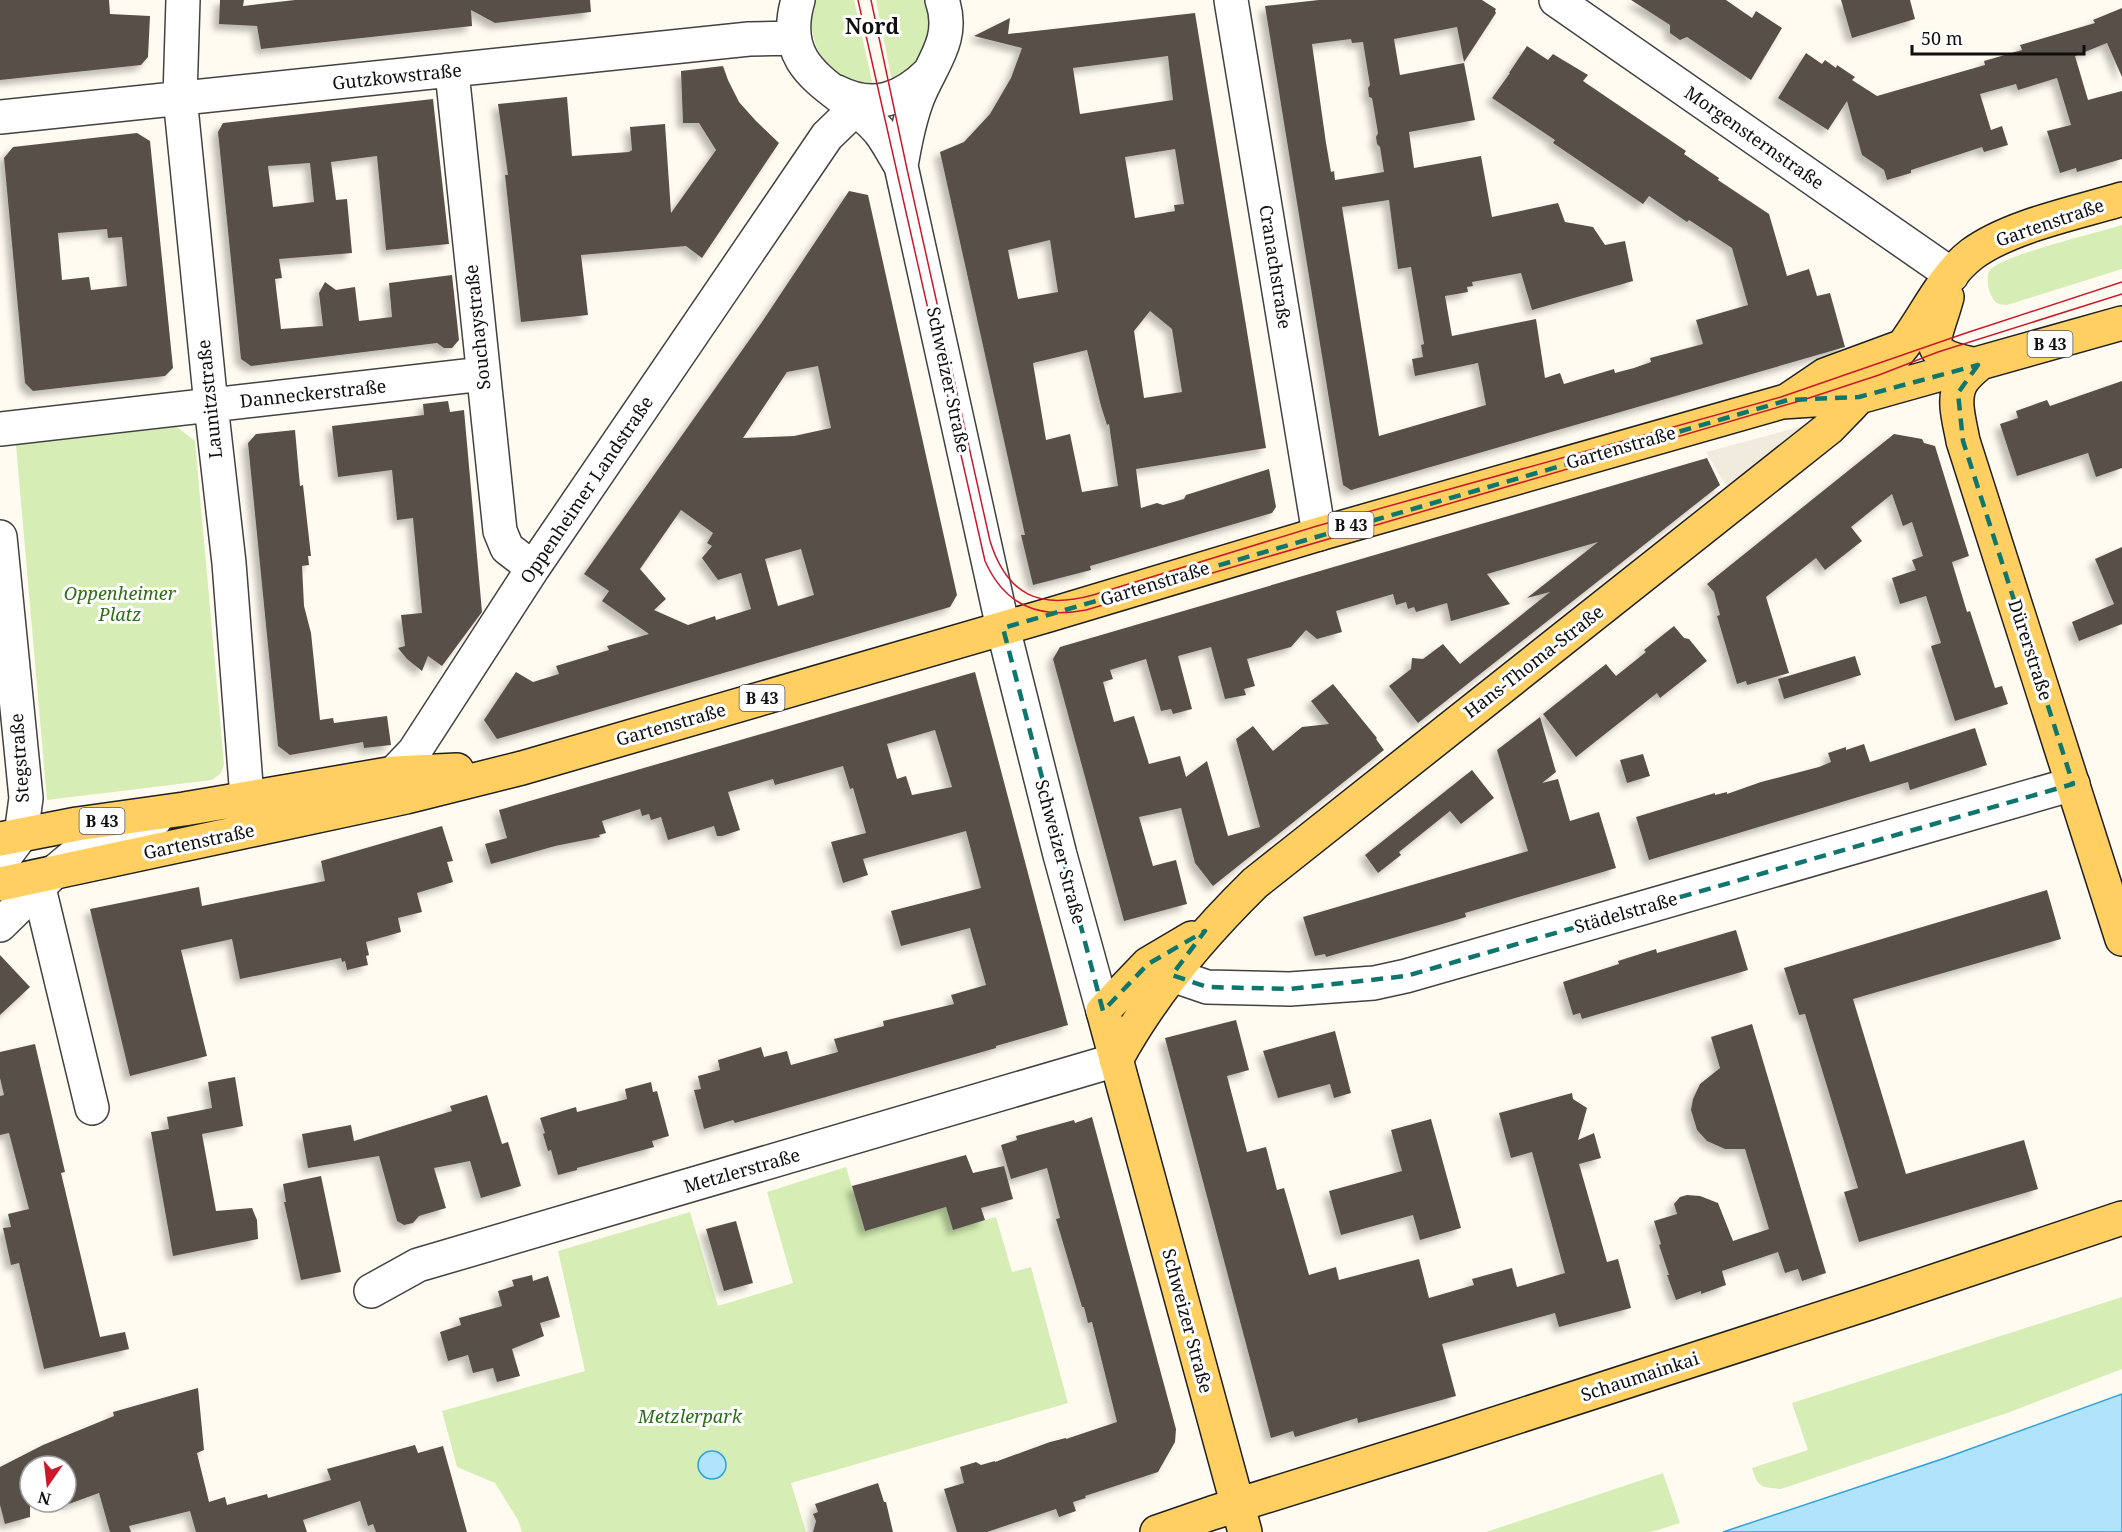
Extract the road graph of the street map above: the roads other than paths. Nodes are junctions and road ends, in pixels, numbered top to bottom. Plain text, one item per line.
1 (183, 0) edge
2 (798, 0) edge
3 (1231, 0) edge
4 (1556, 0) edge
5 (949, 2) edge
6 (794, 38) junction
7 (452, 72) junction
8 (930, 72) junction
9 (828, 88) junction
10 (180, 98) junction
11 (855, 109) junction
12 (0, 117) edge
13 (901, 166) junction
14 (2122, 199) edge
15 (1952, 275) junction
16 (2122, 323) edge
17 (1902, 346) junction
18 (1978, 365) junction
19 (483, 375) junction
20 (1859, 397) junction
21 (1788, 400) junction
22 (210, 405) junction
23 (0, 429) edge
24 (1319, 534) junction
25 (0, 537) edge
26 (533, 568) junction
27 (1003, 628) junction
28 (522, 768) junction
29 (394, 773) junction
30 (2073, 784) junction
31 (247, 798) junction
32 (184, 809) junction
33 (281, 824) junction
34 (11, 837) edge
35 (0, 863) edge
36 (45, 881) junction
37 (0, 884) edge
38 (0, 925) edge
39 (1209, 928) junction
40 (2122, 939) edge
41 (1172, 975) junction
42 (1103, 1011) junction
43 (1116, 1060) junction
44 (92, 1108) dead end
45 (2122, 1218) edge
46 (371, 1291) dead end
47 (1241, 1518) edge
48 (1157, 1532) edge

1 - 10 street, Launitzstraße
2 - 6 street
3 - 24 street, Cranachstraße
4 - 15 street, Morgensternstraße
5 - 8 street
6 - 7 street, Gutzkowstraße
6 - 9 street
7 - 10 street, Gutzkowstraße
7 - 19 street, Souchaystraße
8 - 9 street
8 - 13 street
9 - 11 street
10 - 12 street, Gutzkowstraße
10 - 22 street, Launitzstraße
11 - 13 street
11 - 26 street, Oppenheimer Landstraße
13 - 27 street, Schweizer Straße
14 - 15 main road, Gartenstraße
15 - 17 main road, Gartenstraße
15 - 18 main road
16 - 18 main road, Gartenstraße / B 43
17 - 20 main road, Hans-Thoma-Straße
17 - 21 main road, Gartenstraße / B 43
18 - 20 main road, Gartenstraße
18 - 30 main road, Dürerstraße
19 - 22 street, Danneckerstraße
19 - 26 street, Souchaystraße
20 - 21 main road, Gartenstraße
20 - 39 main road, Hans-Thoma-Straße
21 - 24 main road, Gartenstraße / B 43
22 - 23 street, Danneckerstraße
22 - 31 street, Launitzstraße
24 - 27 main road, Gartenstraße / B 43
25 - 34 street, Stegstraße
26 - 29 street, Oppenheimer Landstraße
27 - 28 main road, Gartenstraße / B 43
27 - 42 street, Schweizer Straße
28 - 29 main road, Gartenstraße / B 43
28 - 33 main road, Gartenstraße
29 - 31 main road, Gartenstraße / B 43
29 - 33 street, Oppenheimer Landstraße
30 - 40 main road, Dürerstraße
30 - 41 street, Städelstraße
31 - 32 main road, Gartenstraße / B 43
32 - 34 main road, Gartenstraße / B 43
32 - 36 street
33 - 36 main road, Gartenstraße
34 - 35 street, Stegstraße
36 - 37 main road, Gartenstraße
36 - 38 street
36 - 44 street
39 - 41 main road, Hans-Thoma-Straße
39 - 42 main road, Hans-Thoma-Straße
41 - 43 main road, Hans-Thoma-Straße
42 - 43 main road, Schweizer Straße
43 - 46 street, Metzlerstraße
43 - 47 main road, Schweizer Straße
45 - 47 main road, Schaumainkai
47 - 48 main road, Schaumainkai

